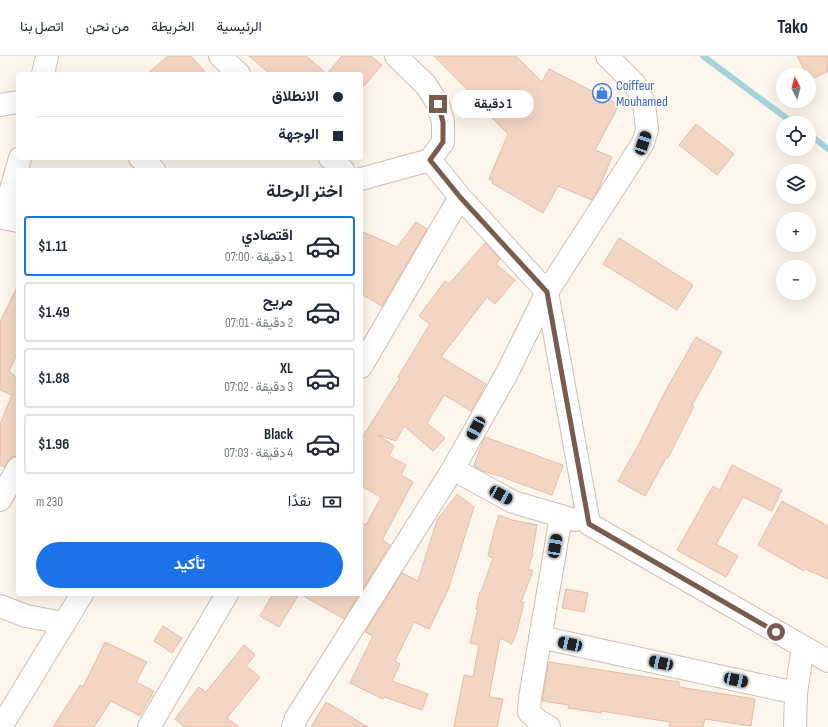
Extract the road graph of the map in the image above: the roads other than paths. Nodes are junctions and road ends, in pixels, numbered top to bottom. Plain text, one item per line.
1 (47, 56) edge
2 (220, 56) edge
3 (396, 56) edge
4 (606, 56) edge
5 (43, 72) edge
6 (237, 72) edge
7 (16, 102) edge
8 (0, 105) edge
9 (142, 160) edge
10 (332, 160) edge
11 (430, 160) junction
12 (152, 168) edge
13 (340, 168) edge
14 (16, 175) edge
15 (363, 178) edge
16 (460, 197) junction
17 (5, 221) edge
18 (547, 292) junction
19 (363, 363) edge
20 (453, 469) junction
21 (16, 472) edge
22 (0, 500) edge
23 (560, 516) junction
24 (589, 524) junction
25 (81, 596) edge
26 (226, 596) edge
27 (0, 606) edge
28 (64, 623) junction
29 (540, 637) junction
30 (803, 647) junction
31 (828, 661) edge
32 (796, 693) junction
33 (1, 727) edge
34 (149, 727) edge
35 (293, 727) edge
36 (549, 727) edge
37 (795, 727) edge

1 - 5 street
2 - 6 street
3 - 11 street
4 - 18 street
7 - 8 street
9 - 12 street
10 - 13 street
11 - 15 street
11 - 16 street
14 - 17 street
16 - 18 street
16 - 19 street
18 - 20 street
18 - 24 street
20 - 23 street
20 - 35 street
21 - 22 street
23 - 24 street
23 - 29 street
24 - 30 street
25 - 28 street
26 - 34 street
27 - 28 street
28 - 33 street
29 - 32 street
29 - 36 street
30 - 31 street
30 - 32 street
32 - 37 street

